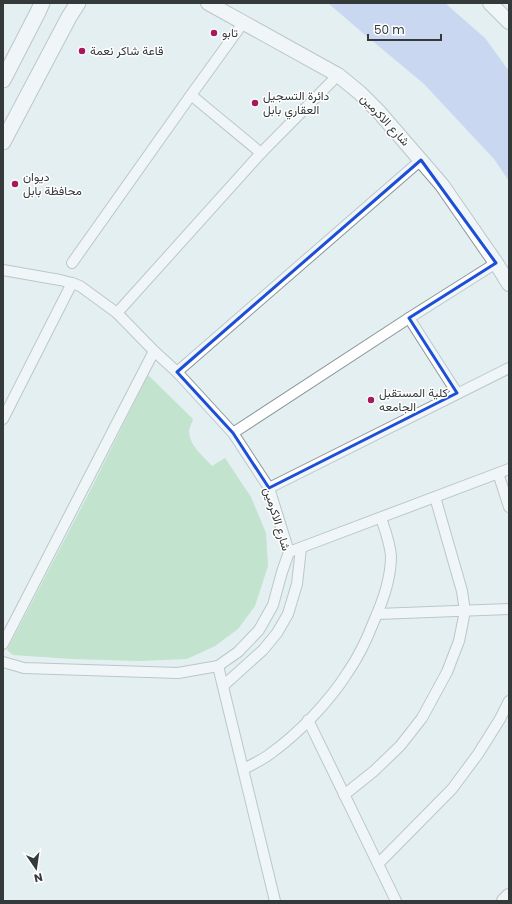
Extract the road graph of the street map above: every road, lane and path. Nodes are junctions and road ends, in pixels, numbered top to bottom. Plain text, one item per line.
1 (42, 3) edge
2 (78, 3) edge
3 (490, 3) edge
4 (208, 4) edge
5 (509, 22) edge
6 (243, 23) junction
7 (338, 75) junction
8 (3, 80) edge
9 (191, 95) junction
10 (3, 142) edge
11 (261, 153) junction
12 (421, 160) junction
13 (72, 263) dead end
14 (496, 263) junction
15 (3, 270) edge
16 (72, 283) junction
17 (509, 284) edge
18 (117, 313) junction
19 (409, 318) junction
20 (154, 351) junction
21 (509, 368) edge
22 (177, 372) junction
23 (457, 393) junction
24 (3, 418) edge
25 (233, 433) junction
26 (509, 469) edge
27 (498, 473) junction
28 (269, 488) junction
29 (434, 497) junction
30 (509, 507) edge
31 (381, 518) junction
32 (301, 548) junction
33 (289, 552) junction
34 (509, 609) edge
35 (465, 611) junction
36 (377, 614) junction
37 (3, 644) edge
38 (3, 662) edge
39 (218, 666) junction
40 (223, 686) junction
41 (509, 701) edge
42 (308, 720) junction
43 (244, 769) junction
44 (344, 795) junction
45 (378, 864) junction
46 (509, 896) edge
47 (275, 901) edge
48 (396, 901) edge
49 (504, 901) edge

1 - 8 main road
2 - 10 main road
3 - 5 street
4 - 6 street, شارع الاكرمين
6 - 7 street, شارع الاكرمين
6 - 9 street
7 - 11 street
7 - 12 street, شارع الاكرمين
9 - 11 street
9 - 13 street
11 - 18 street
12 - 14 street, شارع الاكرمين
12 - 22 street
14 - 17 street, شارع الاكرمين
14 - 19 street
15 - 16 street, شارع الاكرمين
16 - 18 street, شارع الاكرمين
16 - 24 street
18 - 20 street, شارع الاكرمين
19 - 23 street
19 - 25 street
20 - 22 street, شارع الاكرمين
20 - 37 street
21 - 23 street
22 - 25 street, شارع الاكرمين
23 - 28 street
25 - 28 street, شارع الاكرمين
26 - 27 street
27 - 29 street
27 - 30 street
28 - 33 street, شارع الاكرمين
29 - 31 street
29 - 35 street
31 - 32 street
31 - 36 street
32 - 33 street
32 - 40 street
33 - 39 street, شارع الاكرمين
34 - 35 street
35 - 36 street
35 - 44 street
36 - 42 street
38 - 39 street, شارع الاكرمين
39 - 40 street
40 - 43 street
41 - 45 street
42 - 43 street
42 - 44 street
43 - 47 street
44 - 45 street
45 - 48 street
46 - 49 street

